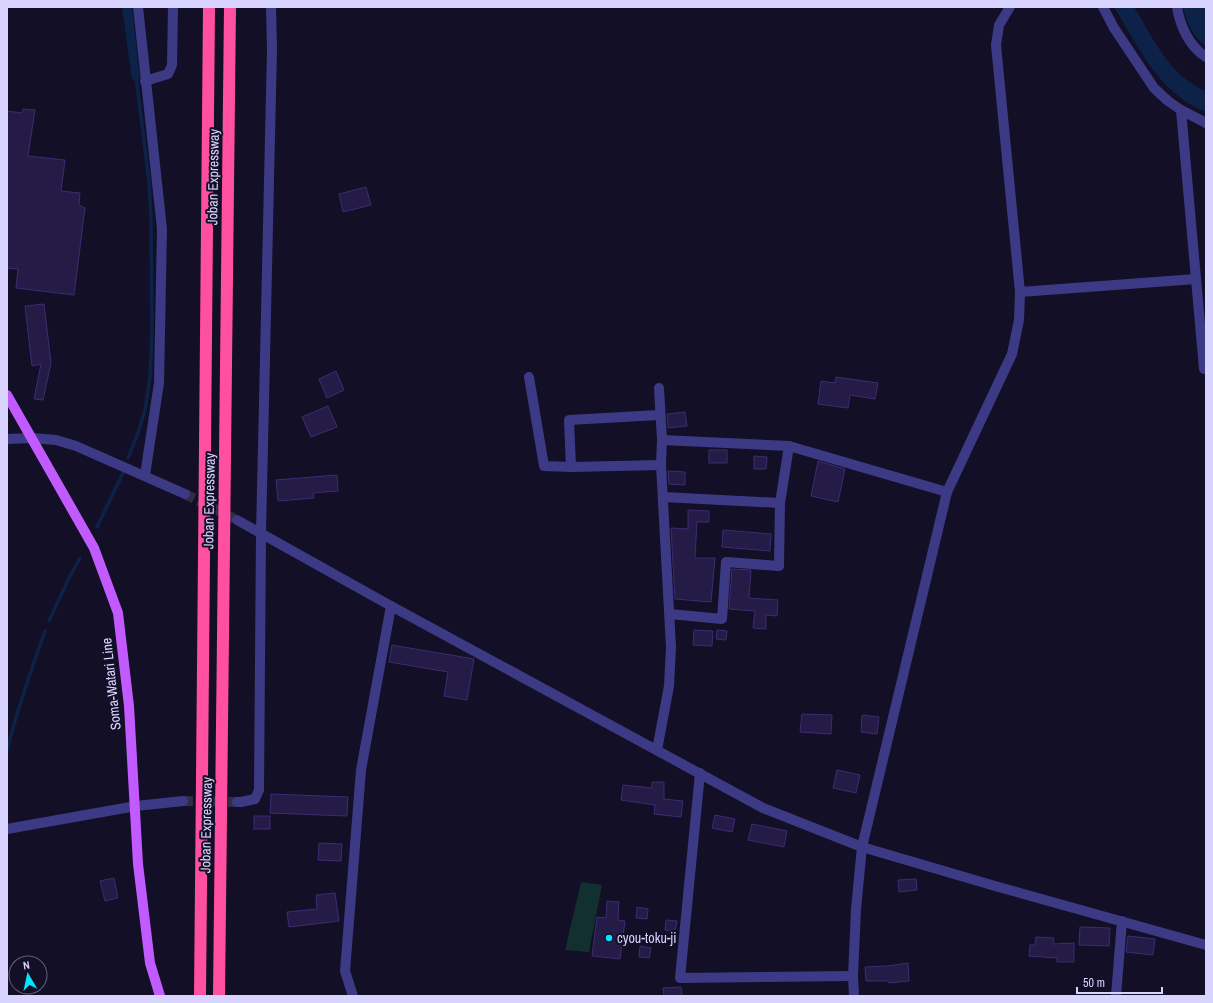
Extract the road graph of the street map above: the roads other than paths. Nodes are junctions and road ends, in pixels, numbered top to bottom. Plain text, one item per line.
1 (138, 7) edge
2 (173, 7) edge
3 (209, 7) edge
4 (230, 7) edge
5 (270, 7) edge
6 (1010, 7) edge
7 (1103, 7) edge
8 (1177, 7) edge
9 (1206, 57) edge
10 (146, 81) junction
11 (1182, 110) junction
12 (1206, 123) edge
13 (1196, 279) junction
14 (1020, 292) junction
15 (1204, 369) dead end
16 (529, 377) dead end
17 (659, 388) dead end
18 (7, 395) edge
19 (660, 415) junction
20 (32, 438) junction
21 (7, 439) edge
22 (662, 440) junction
23 (789, 446) junction
24 (661, 464) junction
25 (571, 467) junction
26 (145, 475) junction
27 (947, 492) junction
28 (185, 494) tunnel mouth
29 (664, 498) junction
30 (780, 503) junction
31 (237, 520) tunnel mouth
32 (261, 533) junction
33 (391, 606) junction
34 (670, 614) junction
35 (657, 750) junction
36 (700, 773) junction
37 (183, 800) tunnel mouth
38 (237, 802) tunnel mouth
39 (136, 806) junction
40 (7, 829) edge
41 (862, 847) junction
42 (1122, 921) junction
43 (1206, 945) edge
44 (853, 976) junction
45 (160, 996) edge
46 (200, 996) edge
47 (219, 996) edge
48 (353, 996) edge
49 (854, 996) edge
50 (1116, 996) edge

1 - 10 street
2 - 10 street
3 - 46 highway, Joban Expressway
4 - 47 highway, Joban Expressway
5 - 32 street
6 - 14 street
7 - 11 street
8 - 9 street
10 - 26 street
11 - 12 street
11 - 13 street
13 - 14 street
13 - 15 street
14 - 27 street
16 - 25 street
17 - 19 street
18 - 20 main road, Soma-Watari Line
19 - 22 street
19 - 25 street
20 - 21 street
20 - 26 street
20 - 39 main road, Soma-Watari Line
22 - 23 street
22 - 24 street
23 - 27 street
23 - 30 street
24 - 25 street
24 - 29 street
26 - 28 street
27 - 41 street
29 - 30 street
29 - 34 street
30 - 34 street
31 - 32 street
32 - 33 street
32 - 38 street
33 - 35 street
33 - 48 street
34 - 35 street
35 - 36 street
36 - 41 street
36 - 44 street
37 - 39 street
39 - 40 street
39 - 45 main road, Soma-Watari Line
41 - 42 street
41 - 44 street
42 - 43 street
42 - 50 street
44 - 49 street

